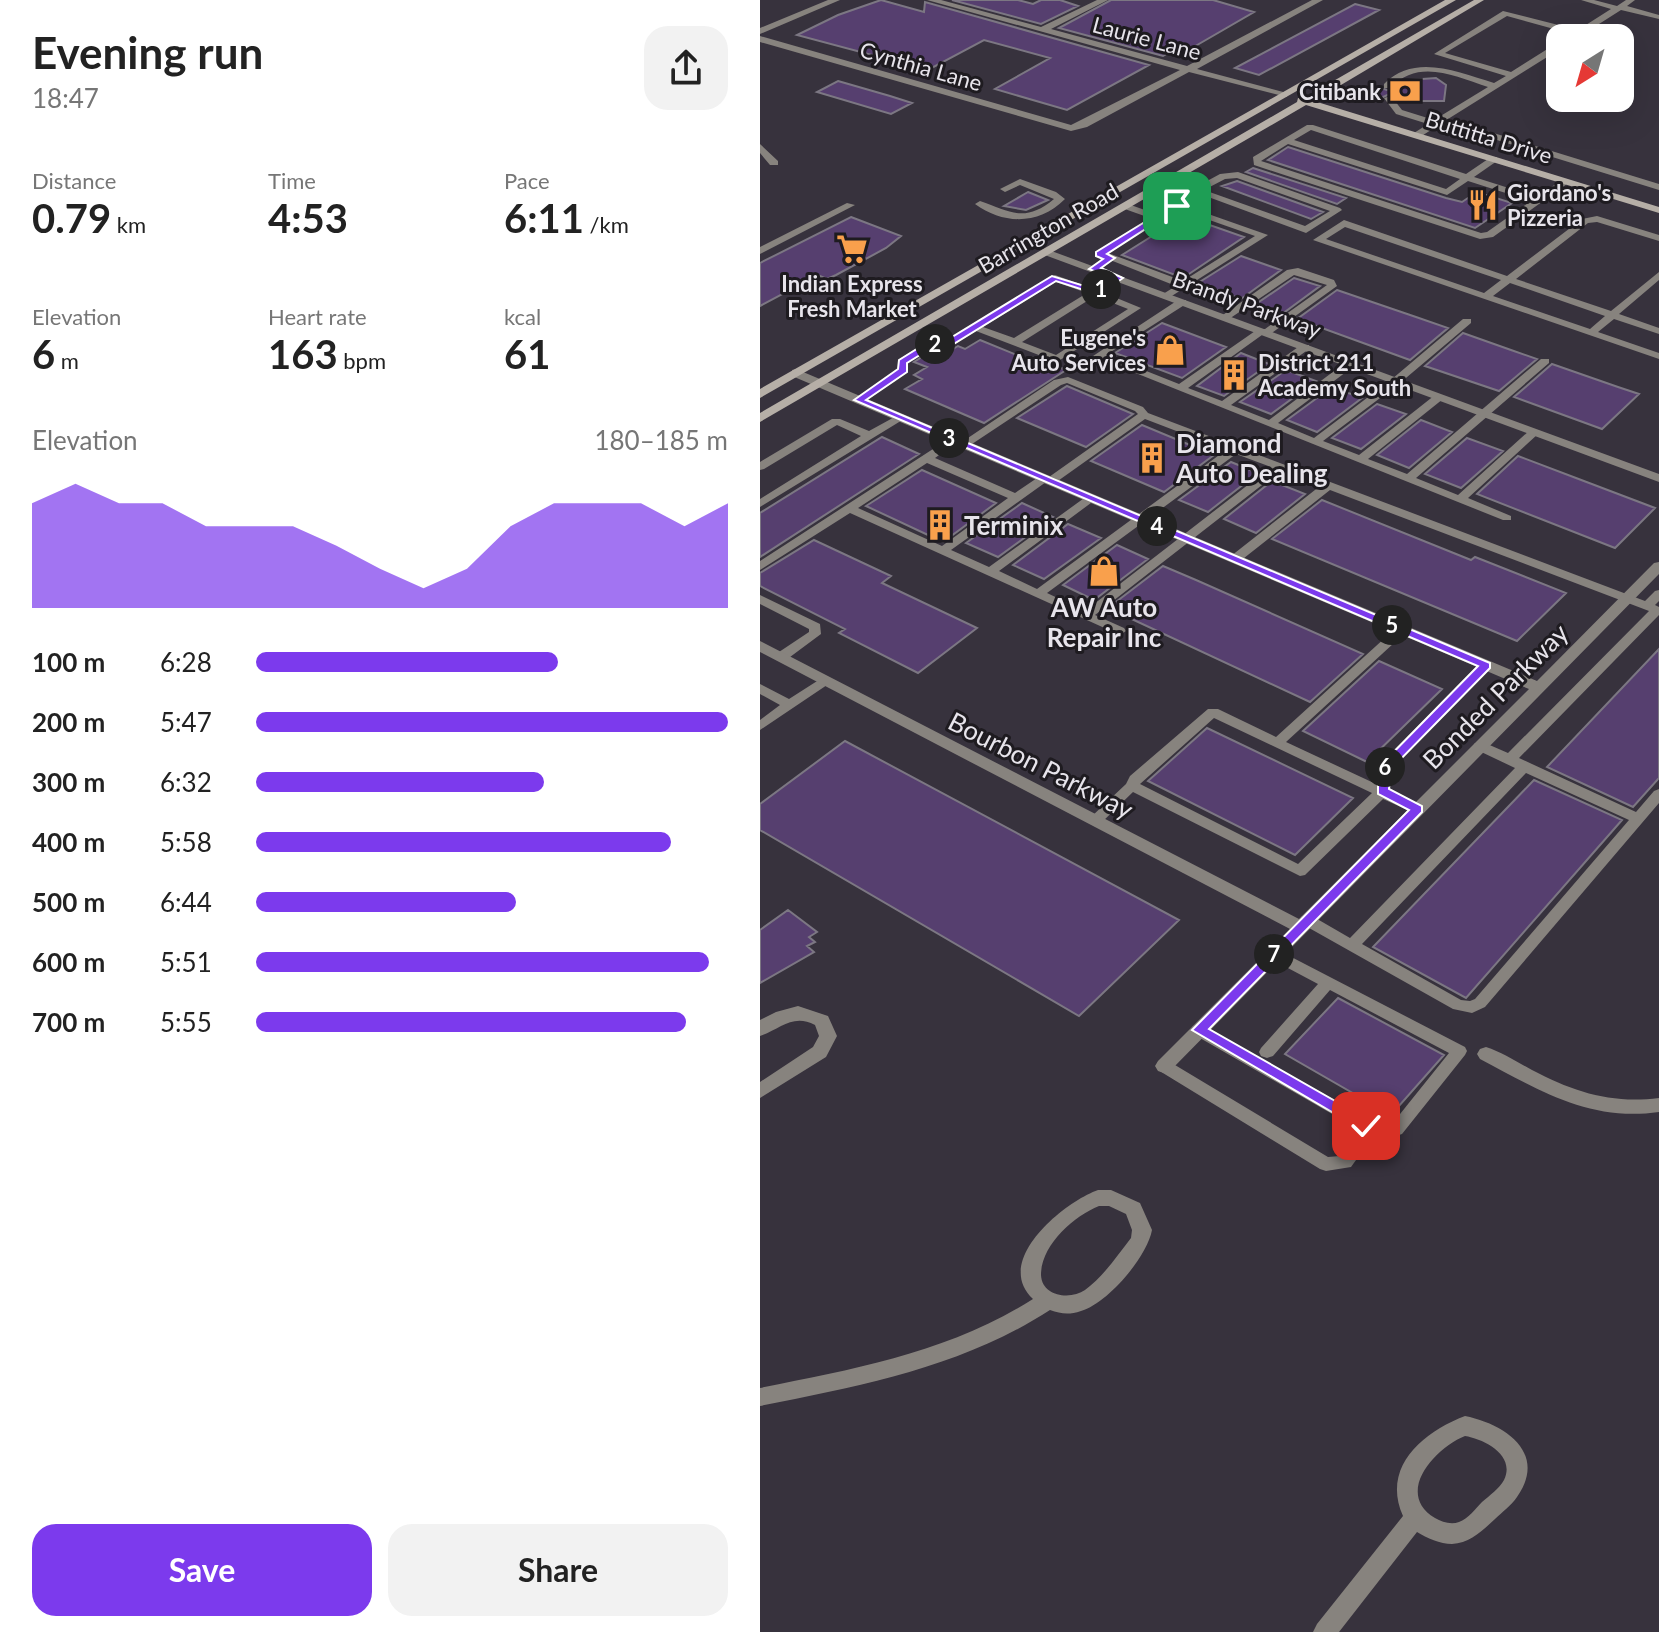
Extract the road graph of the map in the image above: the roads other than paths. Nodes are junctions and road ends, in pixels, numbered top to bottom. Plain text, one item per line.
1 (836, 0) edge
2 (931, 0) edge
3 (1104, 0) edge
4 (1319, 0) edge
5 (1452, 0) edge
6 (1480, 0) edge
7 (1585, 0) edge
8 (1631, 0) edge
9 (1619, 8) junction
10 (1659, 17) edge
11 (1593, 24) edge
12 (1546, 26) edge
13 (1042, 30) junction
14 (760, 31) edge
15 (760, 39) edge
16 (1546, 54) edge
17 (1188, 69) junction
18 (1513, 75) junction
19 (1387, 86) dead end
20 (1495, 86) junction
21 (1284, 95) junction
22 (1388, 98) dead end
23 (1307, 102) junction
24 (1438, 122) junction
25 (1417, 135) junction
26 (1287, 141) junction
27 (760, 147) edge
28 (1494, 159) junction
29 (774, 163) dead end
30 (1468, 177) junction
31 (1170, 181) junction
32 (1566, 181) junction
33 (1659, 187) edge
34 (1005, 189) dead end
35 (1198, 190) junction
36 (1539, 201) junction
37 (980, 204) dead end
38 (850, 205) dead end
39 (1125, 206) junction
40 (1659, 210) edge
41 (1157, 217) junction
42 (1659, 238) edge
43 (760, 251) edge
44 (1046, 252) junction
45 (1110, 258) junction
46 (1094, 269) junction
47 (1659, 275) edge
48 (1118, 278) junction
49 (1509, 279) junction
50 (1184, 285) junction
51 (1095, 293) junction
52 (1167, 296) junction
53 (1485, 297) junction
54 (1182, 302) junction
55 (1613, 315) junction
56 (1659, 316) edge
57 (1225, 317) junction
58 (1467, 321) dead end
59 (975, 327) junction
60 (1647, 327) junction
61 (1659, 331) edge
62 (1264, 332) junction
63 (1591, 333) junction
64 (1015, 342) junction
65 (1305, 347) junction
66 (1659, 356) edge
67 (1545, 361) dead end
68 (1350, 364) junction
69 (796, 373) junction
70 (1396, 381) junction
71 (820, 384) junction
72 (1181, 388) junction
73 (760, 394) edge
74 (1439, 397) junction
75 (859, 400) junction
76 (1223, 406) junction
77 (1483, 413) junction
78 (1144, 415) junction
79 (900, 417) junction
80 (760, 418) edge
81 (1270, 424) junction
82 (1534, 432) junction
83 (870, 436) junction
84 (960, 442) junction
85 (1315, 442) junction
86 (1234, 450) junction
87 (926, 458) junction
88 (1360, 460) junction
89 (760, 467) edge
90 (1277, 468) junction
91 (1659, 478) edge
92 (1408, 479) junction
93 (1048, 480) junction
94 (1327, 486) junction
95 (1017, 498) junction
96 (1091, 498) junction
97 (1460, 499) junction
98 (760, 504) edge
99 (849, 508) junction
100 (1507, 518) dead end
101 (1141, 519) junction
102 (1187, 538) junction
103 (942, 551) junction
104 (1235, 559) junction
105 (760, 566) edge
106 (1659, 566) edge
107 (990, 572) junction
108 (1038, 594) junction
109 (1659, 594) edge
110 (1626, 598) junction
111 (760, 599) edge
112 (1654, 609) edge
113 (1086, 616) junction
114 (1402, 629) junction
115 (1120, 631) dead end
116 (760, 646) edge
117 (781, 657) junction
118 (1486, 665) junction
119 (825, 680) junction
120 (1538, 687) junction
121 (760, 688) edge
122 (790, 705) junction
123 (760, 726) edge
124 (1277, 743) junction
125 (1480, 746) junction
126 (1510, 759) junction
127 (1525, 766) junction
128 (1132, 786) junction
129 (1383, 791) junction
130 (1659, 794) edge
131 (1417, 809) junction
132 (1637, 818) junction
133 (1096, 820) junction
134 (1304, 923) junction
135 (1352, 945) junction
136 (1274, 954) junction
137 (1329, 982) junction
138 (760, 1029) edge
139 (1199, 1030) junction
140 (1267, 1052) dead end
141 (1486, 1054) dead end
142 (1164, 1066) joint
143 (760, 1091) edge
144 (1659, 1105) edge
145 (1396, 1129) dead end
146 (1048, 1300) junction
147 (760, 1397) edge
148 (1415, 1517) junction
149 (1325, 1632) edge

1 - 14 street
2 - 13 street, Laurie Lane
3 - 13 street
4 - 17 street
5 - 21 main road, Barrington Road
6 - 23 main road, Barrington Road
7 - 9 lane
8 - 9 lane
9 - 10 lane
9 - 11 lane
12 - 18 lane
13 - 17 street, Laurie Lane
15 - 17 street, Cynthia Lane
16 - 18 lane
17 - 21 street, Laurie Lane
18 - 20 lane
19 - 20 lane
20 - 24 lane
21 - 23 main road, Laurie Lane
21 - 69 main road, Barrington Road
22 - 24 lane
23 - 25 main road, Buttitta Drive
23 - 31 main road, Barrington Road
24 - 25 lane
24 - 33 lane
25 - 28 main road, Buttitta Drive
26 - 30 lane
26 - 30 lane
26 - 36 lane
27 - 29 street
28 - 30 lane
28 - 32 main road, Buttitta Drive
30 - 36 lane
31 - 35 lane
31 - 39 main road, Barrington Road
32 - 36 lane
32 - 40 main road, Buttitta Drive
34 - 37 lane
35 - 35 lane
38 - 43 lane
39 - 41 lane
39 - 44 main road, Barrington Road
41 - 45 lane
41 - 50 lane
42 - 49 lane
44 - 46 street, Brandy Parkway
44 - 71 main road, Barrington Road
45 - 46 lane
45 - 50 lane
46 - 48 street, Brandy Parkway
47 - 55 lane
48 - 51 lane
48 - 52 street, Brandy Parkway
49 - 53 lane
49 - 53 lane
49 - 55 lane
50 - 52 lane
51 - 59 lane
51 - 64 lane
51 - 64 lane
52 - 54 street, Brandy Parkway
53 - 63 lane
54 - 57 street, Brandy Parkway
54 - 72 lane
55 - 60 lane
55 - 63 lane
56 - 60 lane
57 - 62 street, Brandy Parkway
57 - 62 lane
58 - 70 lane
59 - 64 lane
59 - 75 lane
60 - 61 lane
62 - 65 street, Brandy Parkway
62 - 72 lane
63 - 66 lane
65 - 68 street, Brandy Parkway
65 - 76 lane
67 - 77 lane
68 - 70 street, Brandy Parkway
68 - 81 lane
69 - 71 street
69 - 73 main road, Barrington Road
70 - 74 street, Brandy Parkway
70 - 85 lane
71 - 75 street
71 - 80 main road, Barrington Road
72 - 76 lane
74 - 77 street, Brandy Parkway
74 - 88 lane
75 - 79 street
76 - 81 lane
77 - 82 street, Brandy Parkway
77 - 92 lane
78 - 84 lane
78 - 86 lane
78 - 93 lane
79 - 83 lane
79 - 84 street
81 - 85 lane
82 - 91 street, Brandy Parkway
82 - 97 lane
83 - 89 lane
83 - 98 lane
84 - 87 lane
84 - 93 street
85 - 88 lane
86 - 90 lane
86 - 101 lane
87 - 95 lane
87 - 99 lane
88 - 92 lane
90 - 94 lane
90 - 102 lane
92 - 97 lane
93 - 95 lane
93 - 96 street
94 - 104 lane
94 - 110 lane
95 - 103 lane
96 - 101 street
96 - 107 lane
97 - 100 lane
99 - 103 lane
99 - 105 lane
101 - 102 street
101 - 108 lane
102 - 104 street
102 - 113 lane
103 - 107 lane
104 - 114 street
106 - 110 street, Bonded Parkway
107 - 108 lane
108 - 113 lane
109 - 112 lane
110 - 112 lane
110 - 120 street, Bonded Parkway
111 - 117 lane
112 - 126 lane
113 - 115 lane
114 - 118 street
114 - 124 lane
116 - 117 street, Bourbon Parkway
117 - 119 street, Bourbon Parkway
118 - 120 street
118 - 129 lane
119 - 122 lane
119 - 133 street, Bourbon Parkway
120 - 125 street, Bonded Parkway
121 - 122 lane
122 - 123 lane
124 - 128 lane
124 - 129 lane
125 - 126 lane
125 - 131 street, Bonded Parkway
126 - 127 lane
127 - 132 lane
127 - 135 lane
128 - 129 lane
128 - 133 lane
129 - 131 lane
130 - 132 lane
131 - 134 street, Bonded Parkway
132 - 135 lane
133 - 134 street, Bourbon Parkway
134 - 135 lane
134 - 136 street, Bonded Parkway
136 - 137 lane
136 - 139 street, Bonded Parkway
137 - 140 lane
137 - 145 lane
138 - 143 street
139 - 142 street, Bonded Parkway
139 - 142 lane
141 - 144 street
146 - 146 street
146 - 147 street
148 - 148 street
148 - 149 street

